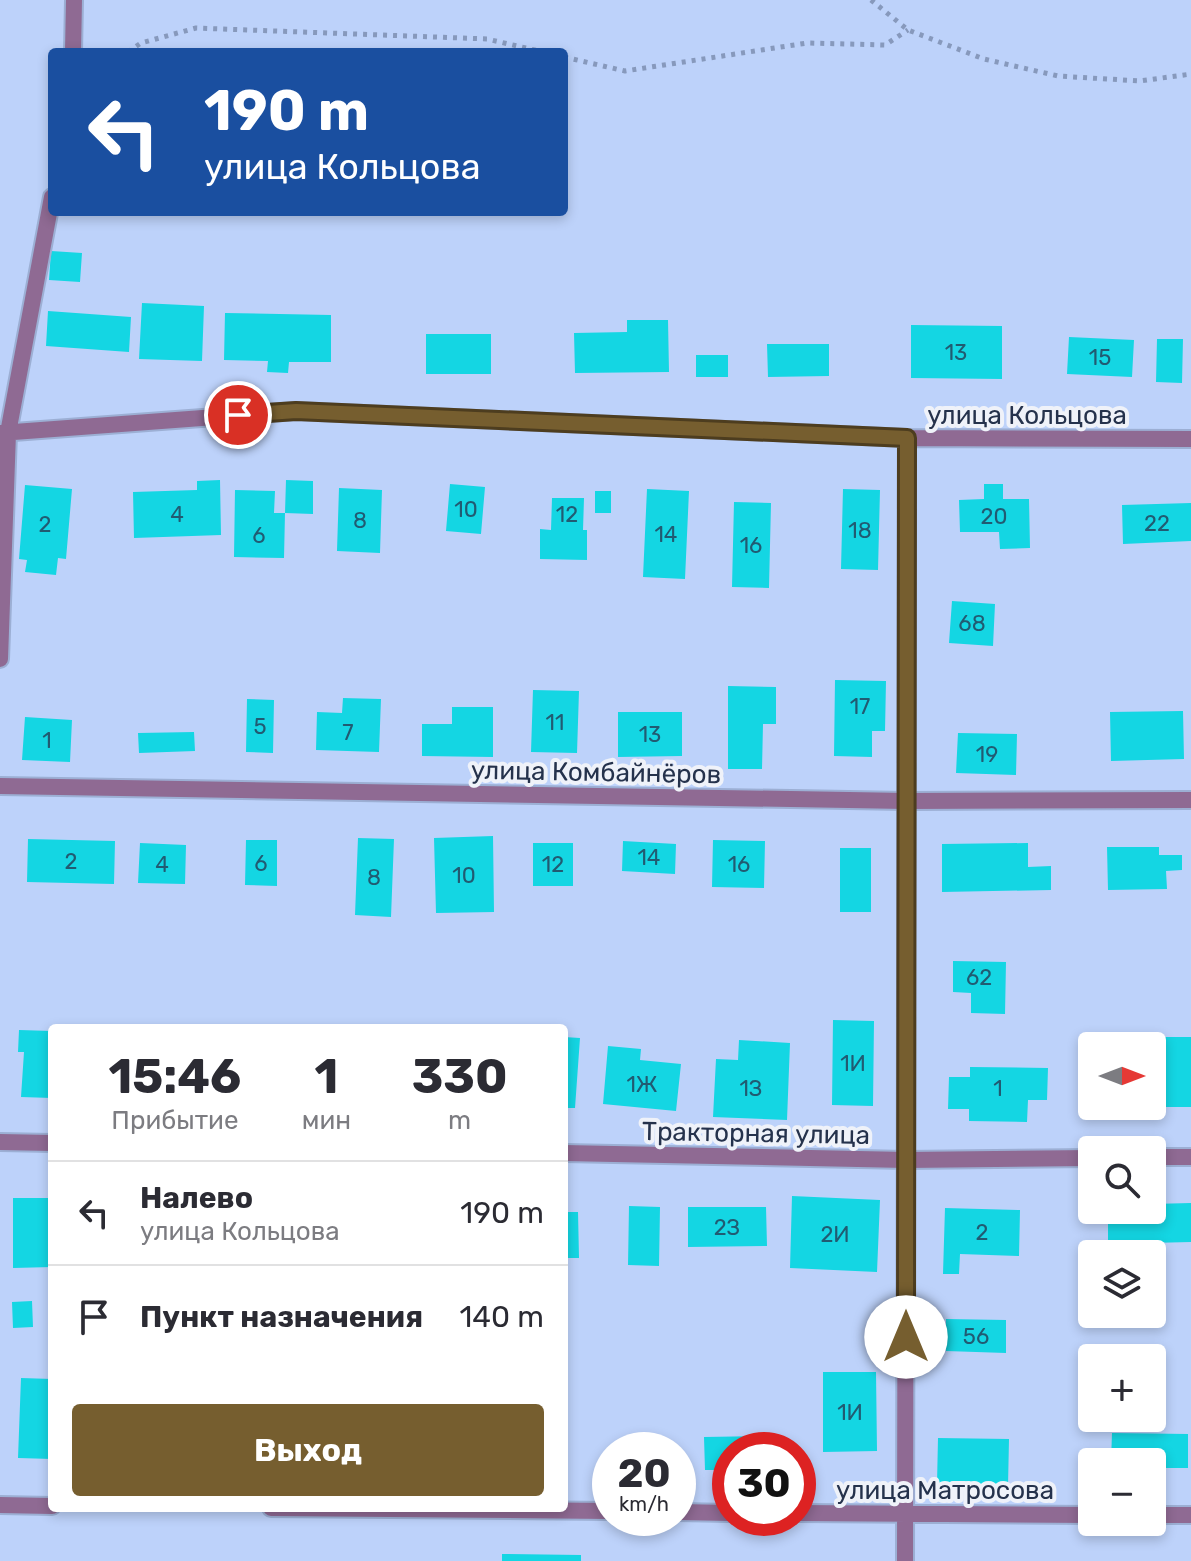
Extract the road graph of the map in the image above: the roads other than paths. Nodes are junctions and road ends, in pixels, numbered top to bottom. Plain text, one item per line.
1 (74, 0) edge
2 (73, 48) edge
3 (48, 216) edge
4 (4, 433) edge
5 (907, 438) junction
6 (1191, 439) edge
7 (0, 659) edge
8 (0, 786) edge
9 (1191, 800) edge
10 (906, 801) junction
11 (0, 1142) edge
12 (48, 1143) edge
13 (568, 1153) edge
14 (1166, 1157) edge
15 (1191, 1157) edge
16 (1078, 1158) edge
17 (906, 1160) junction
18 (0, 1505) edge
19 (48, 1506) edge
20 (568, 1511) edge
21 (592, 1511) edge
22 (816, 1513) edge
23 (905, 1514) junction
24 (1078, 1515) edge
25 (1166, 1515) edge
26 (1191, 1515) edge
27 (905, 1561) edge

1 - 2 street
3 - 4 street
4 - 5 street, улица Кольцова
4 - 7 street
5 - 6 street, улица Кольцова
5 - 10 street
8 - 10 street, улица Комбайнёров
9 - 10 street, улица Комбайнёров
10 - 17 street
11 - 12 street
13 - 17 street, Тракторная улица
14 - 15 street
16 - 17 street, Тракторная улица
17 - 23 street
18 - 19 street
20 - 21 street
22 - 23 street, улица Матросова
23 - 24 street, улица Матросова
23 - 27 street
25 - 26 street

